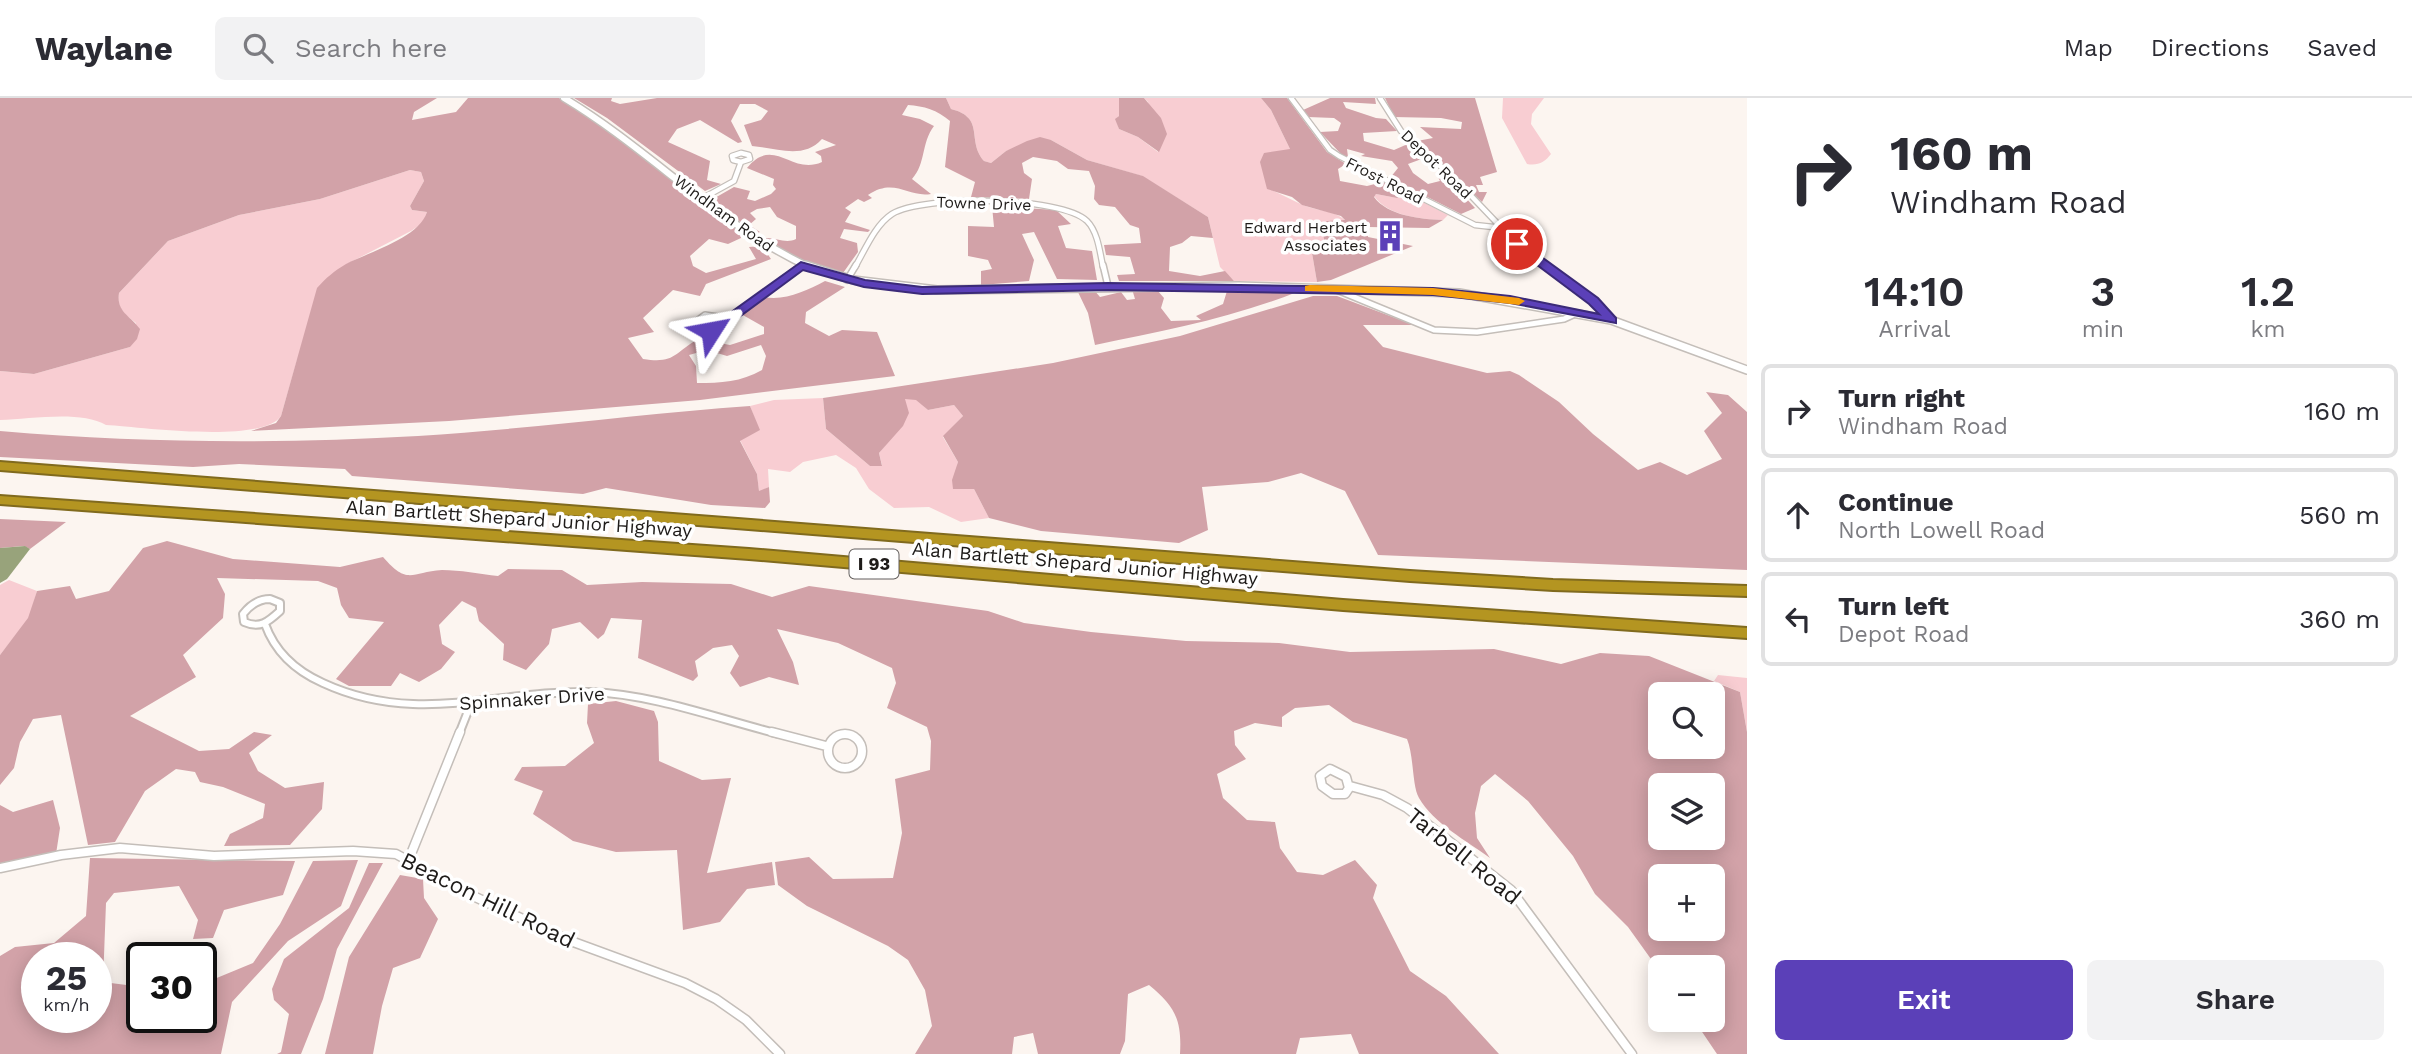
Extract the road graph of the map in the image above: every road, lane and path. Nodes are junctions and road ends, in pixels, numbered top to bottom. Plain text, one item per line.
1 (564, 98) edge
2 (1291, 98) edge
3 (1380, 98) edge
4 (741, 162) dead end
5 (703, 198) junction
6 (1502, 229) junction
7 (801, 266) junction
8 (847, 280) junction
9 (1108, 286) junction
10 (1336, 289) junction
11 (1577, 313) junction
12 (730, 319) junction
13 (1611, 320) junction
14 (1747, 370) edge
15 (0, 466) edge
16 (0, 500) edge
17 (1747, 591) edge
18 (265, 624) junction
19 (1747, 633) edge
20 (472, 701) junction
21 (826, 746) junction
22 (1350, 786) dead end
23 (409, 859) junction
24 (0, 868) edge
25 (780, 1054) edge
26 (1632, 1054) edge

1 - 5 street, Windham Road
2 - 6 street, Frost Road
3 - 6 street, Depot Road
4 - 5 street
5 - 7 street, Windham Road
6 - 13 street, Depot Road
7 - 8 street, Windham Road
7 - 12 street
8 - 9 street, Windham Road
8 - 9 street, Towne Drive
9 - 10 street, Windham Road
10 - 11 street, Windham Road
10 - 11 street
11 - 13 street, Windham Road
12 - 12 street
13 - 14 street, Windham Road
15 - 17 highway, Alan Bartlett Shepard Junior Highway / I 93
16 - 19 highway, Alan Bartlett Shepard Junior Highway / I 93
18 - 18 street, Spinnaker Drive
18 - 20 street, Spinnaker Drive
20 - 21 street, Spinnaker Drive
20 - 23 street
21 - 21 street, Spinnaker Drive
22 - 26 street, Tarbell Road
23 - 24 street, Beacon Hill Road
23 - 25 street, Beacon Hill Road

